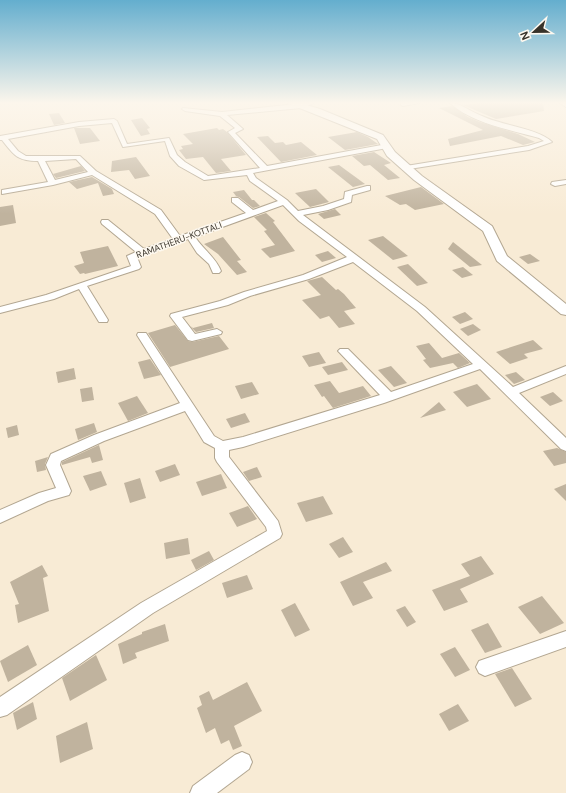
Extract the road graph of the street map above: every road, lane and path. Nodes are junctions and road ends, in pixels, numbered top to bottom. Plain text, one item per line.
1 (4, 140) edge
2 (122, 140) edge
3 (161, 140) edge
4 (167, 140) edge
5 (238, 140) edge
6 (382, 140) edge
7 (546, 140) edge
8 (387, 146) junction
9 (40, 159) junction
10 (406, 168) junction
11 (266, 170) junction
12 (249, 172) junction
13 (93, 173) junction
14 (566, 182) edge
15 (53, 183) junction
16 (555, 184) dead end
17 (367, 188) dead end
18 (5, 192) dead end
19 (235, 200) dead end
20 (284, 202) junction
21 (252, 213) junction
22 (296, 214) junction
23 (105, 222) dead end
24 (190, 236) junction
25 (178, 240) junction
26 (142, 252) junction
27 (354, 258) junction
28 (216, 271) dead end
29 (82, 284) junction
30 (0, 310) edge
31 (566, 311) edge
32 (103, 320) dead end
33 (217, 332) dead end
34 (142, 335) dead end
35 (344, 351) dead end
36 (481, 365) junction
37 (566, 370) edge
38 (511, 392) junction
39 (389, 397) junction
40 (188, 405) junction
41 (222, 446) junction
42 (566, 446) edge
43 (0, 517) edge
44 (566, 639) edge
45 (485, 667) dead end
46 (0, 708) edge
47 (242, 762) dead end
48 (200, 793) edge

1 - 9 street
2 - 3 street
4 - 12 street
5 - 11 street
6 - 8 main road
7 - 10 street
8 - 10 main road
8 - 11 street
9 - 13 street
9 - 15 street
10 - 31 main road
11 - 12 street
12 - 20 street
13 - 15 street
13 - 25 street
14 - 16 street
15 - 18 street
17 - 22 street
19 - 21 street
20 - 21 street, RAMATHERU-KOTTALI
20 - 22 street
21 - 24 street, RAMATHERU-KOTTALI
22 - 27 street
23 - 26 street
24 - 25 street, RAMATHERU-KOTTALI
24 - 28 street
25 - 26 street, RAMATHERU-KOTTALI
26 - 29 street, RAMATHERU-KOTTALI
27 - 33 street
27 - 36 street
29 - 30 street
29 - 32 street
34 - 40 street
35 - 39 street
36 - 38 street
36 - 39 street
37 - 38 street
38 - 42 street
39 - 41 street
40 - 41 street
40 - 43 street
41 - 46 street
44 - 45 street
47 - 48 street

